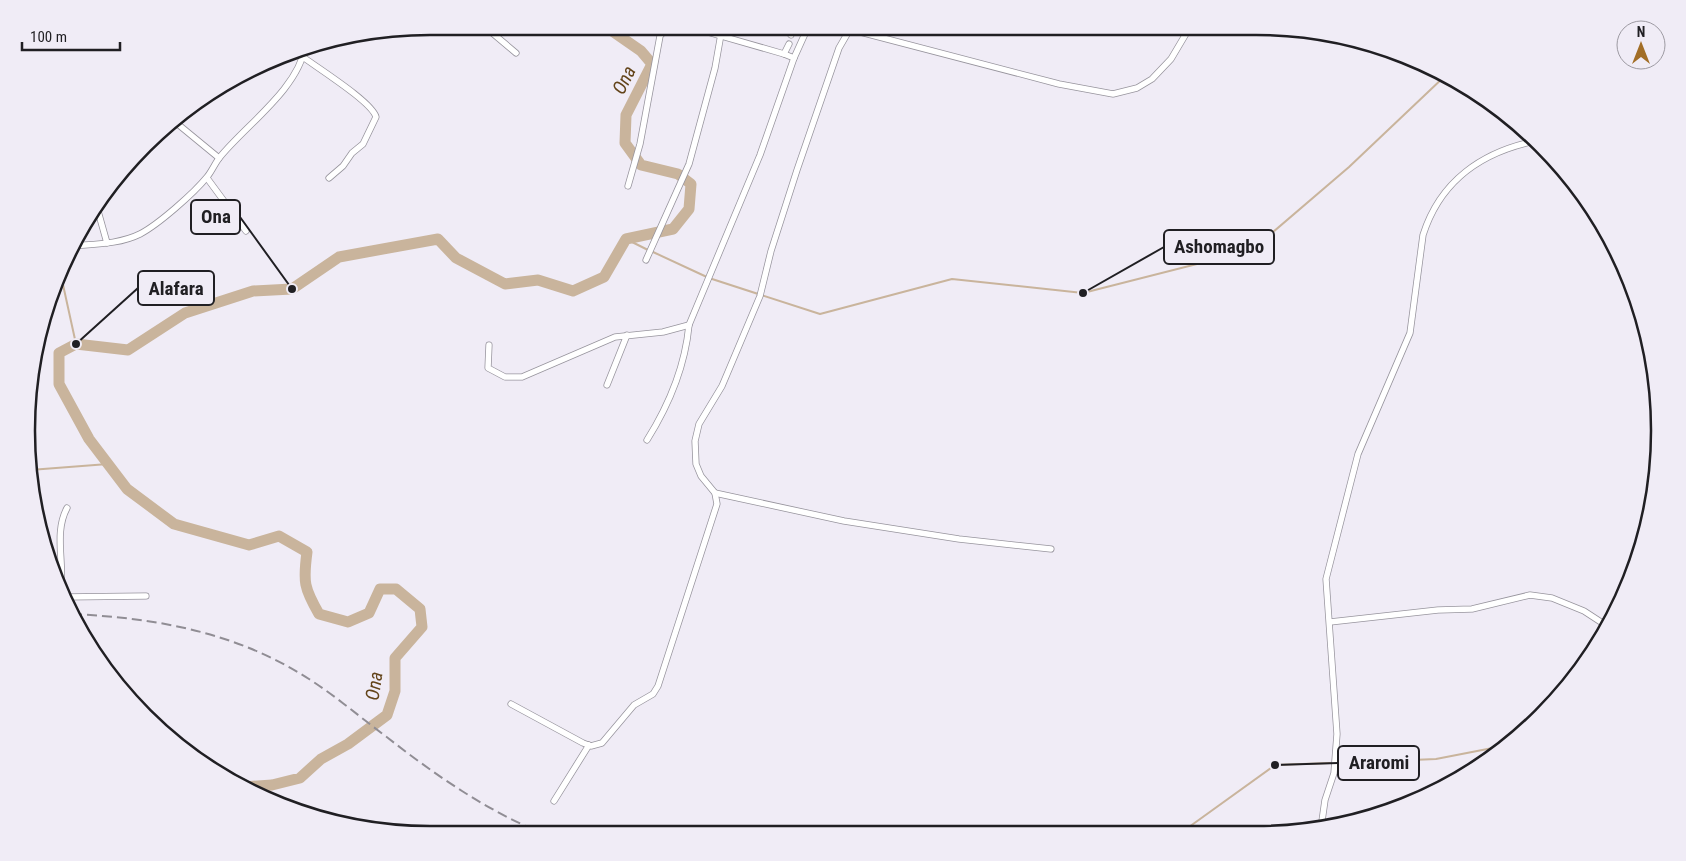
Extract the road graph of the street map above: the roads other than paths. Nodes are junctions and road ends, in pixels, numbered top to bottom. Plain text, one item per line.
1 (495, 35) edge
2 (661, 35) edge
3 (721, 35) edge
4 (724, 35) edge
5 (804, 35) edge
6 (847, 35) edge
7 (873, 35) edge
8 (1185, 35) edge
9 (789, 44) dead end
10 (516, 53) dead end
11 (784, 54) junction
12 (303, 57) joint
13 (794, 58) junction
14 (179, 125) edge
15 (1526, 143) edge
16 (219, 158) junction
17 (207, 178) junction
18 (328, 178) dead end
19 (628, 186) dead end
20 (99, 215) edge
21 (246, 231) dead end
22 (107, 242) junction
23 (82, 245) edge
24 (646, 260) dead end
25 (689, 325) junction
26 (627, 335) junction
27 (489, 345) dead end
28 (607, 384) dead end
29 (647, 440) dead end
30 (715, 493) junction
31 (66, 508) dead end
32 (1051, 549) dead end
33 (61, 571) edge
34 (146, 596) dead end
35 (72, 597) edge
36 (1330, 622) junction
37 (1601, 622) edge
38 (511, 704) dead end
39 (588, 745) junction
40 (554, 800) dead end
41 (1321, 820) edge

1 - 10 street
2 - 19 street
3 - 24 street
4 - 11 street
5 - 13 street
6 - 30 street
7 - 8 street
9 - 11 street
11 - 13 street
12 - 16 street
12 - 18 street
13 - 25 street
14 - 16 street
15 - 36 street
16 - 17 street
17 - 21 street
17 - 22 street
20 - 22 street
22 - 23 street
25 - 26 street
25 - 29 street
26 - 27 street
26 - 28 street
30 - 32 street
30 - 39 street
31 - 33 street
34 - 35 street
36 - 37 street
36 - 41 street
38 - 39 street
39 - 40 street

